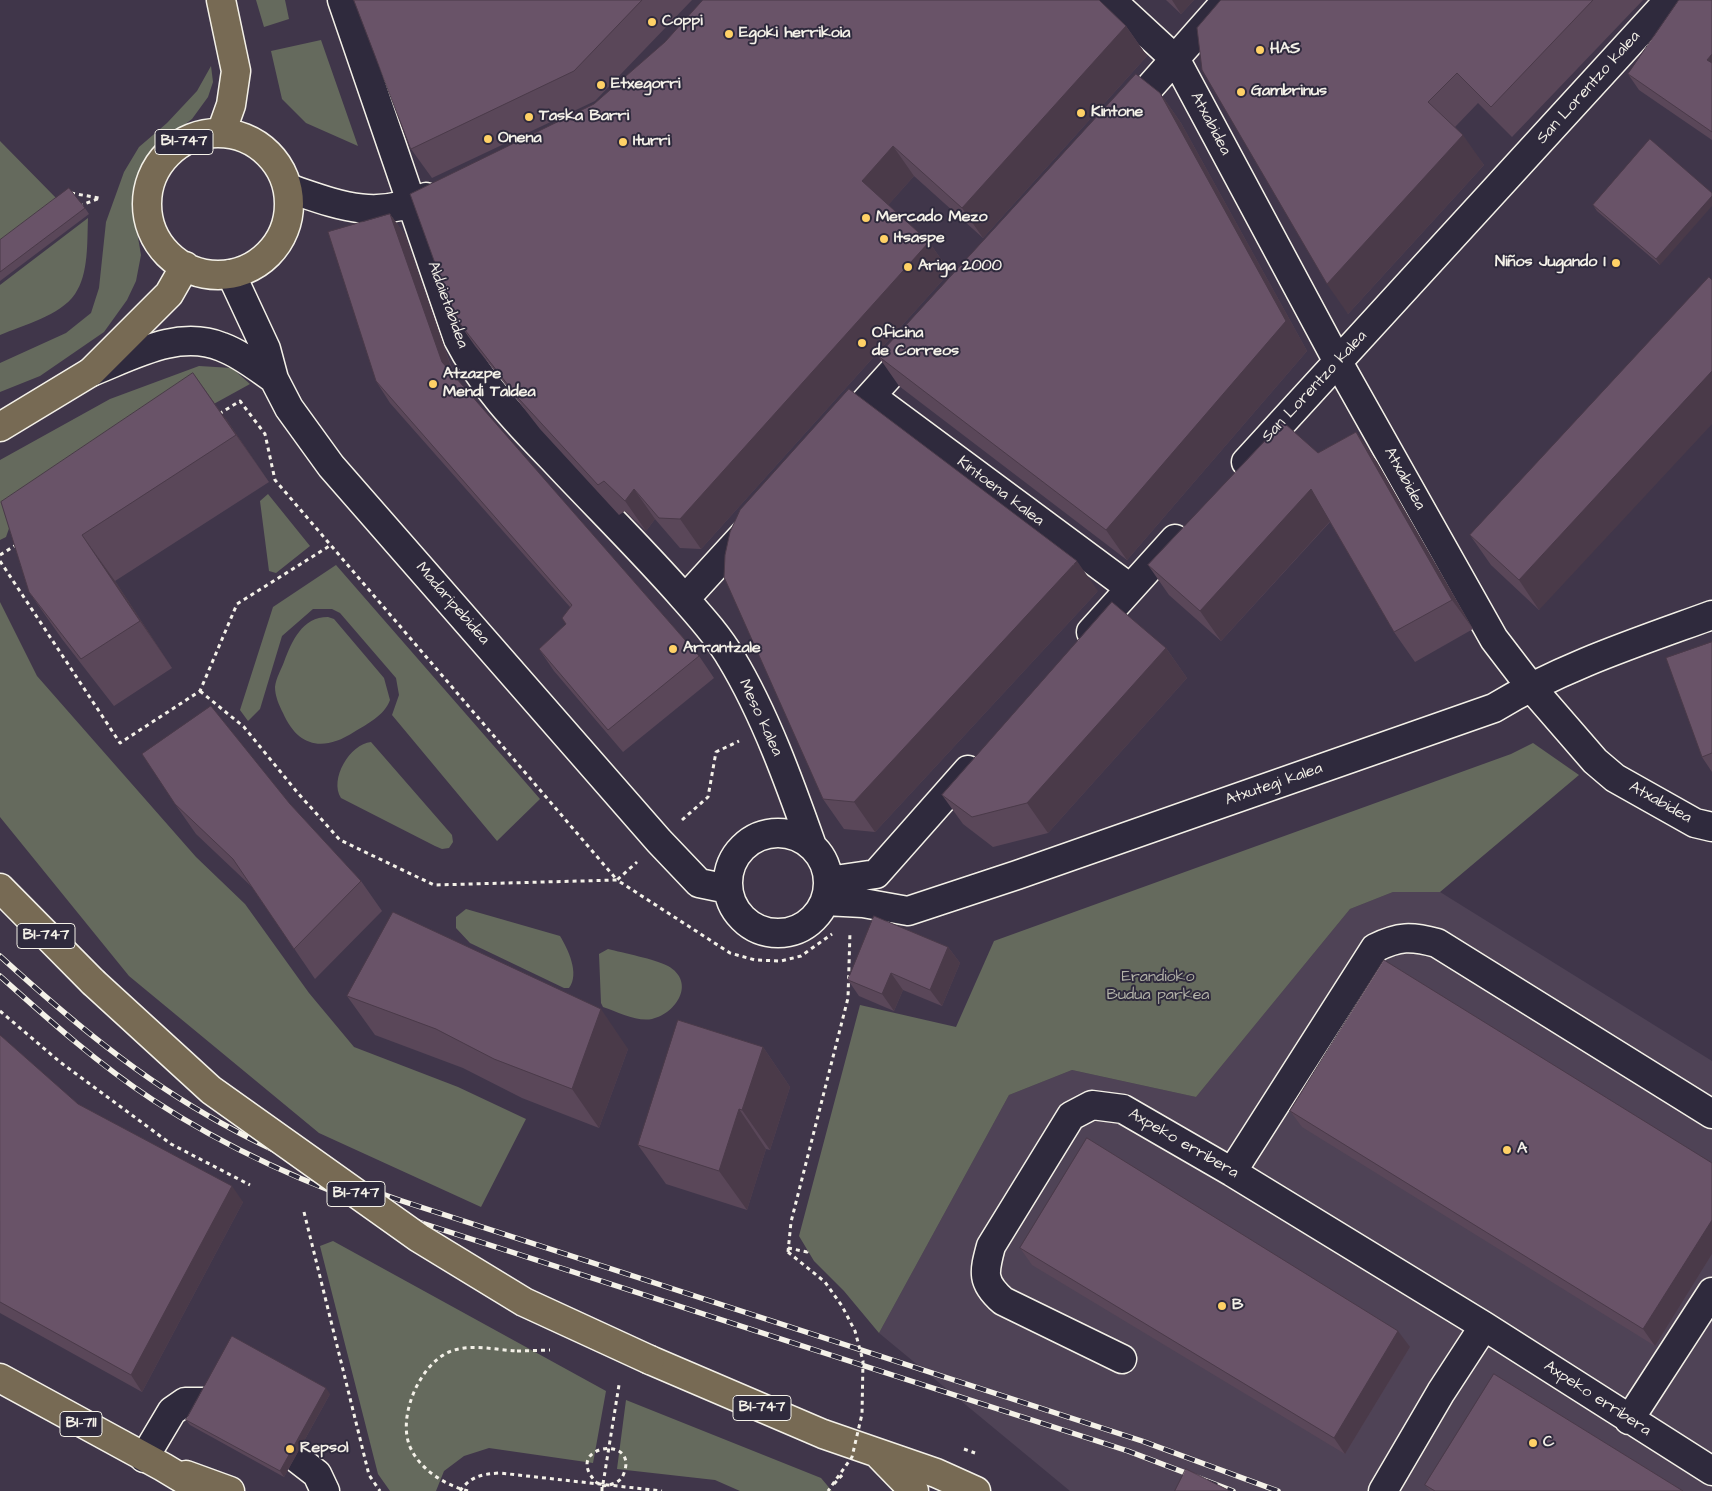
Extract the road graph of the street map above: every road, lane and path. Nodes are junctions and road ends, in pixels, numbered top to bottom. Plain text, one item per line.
1 (221, 0) edge
2 (342, 0) edge
3 (1111, 0) edge
4 (1227, 0) edge
5 (1669, 0) edge
6 (1176, 60) junction
7 (1111, 130) edge
8 (221, 133) junction
9 (288, 188) junction
10 (447, 188) edge
11 (67, 192) edge
12 (411, 204) junction
13 (74, 210) edge
14 (185, 266) junction
15 (231, 274) junction
16 (931, 329) edge
17 (1338, 362) junction
18 (91, 372) junction
19 (274, 379) junction
20 (871, 396) junction
21 (0, 427) edge
22 (824, 447) edge
23 (1229, 480) edge
24 (764, 512) edge
25 (1190, 524) edge
26 (331, 545) dead end
27 (0, 561) edge
28 (1130, 588) junction
29 (686, 599) junction
30 (1712, 615) edge
31 (1072, 654) edge
32 (1530, 686) junction
33 (200, 691) junction
34 (988, 748) edge
35 (1712, 827) edge
36 (812, 846) junction
37 (0, 888) edge
38 (728, 889) junction
39 (826, 891) junction
40 (851, 925) dead end
41 (836, 931) dead end
42 (0, 1011) edge
43 (1712, 1114) edge
44 (1232, 1172) junction
45 (250, 1185) dead end
46 (304, 1212) dead end
47 (788, 1250) junction
48 (808, 1250) dead end
49 (1712, 1292) edge
50 (1484, 1326) junction
51 (551, 1350) dead end
52 (1122, 1359) dead end
53 (0, 1378) edge
54 (619, 1385) dead end
55 (203, 1402) edge
56 (1629, 1420) junction
57 (876, 1451) junction
58 (295, 1457) edge
59 (154, 1462) junction
60 (1712, 1471) edge
61 (603, 1484) junction
62 (202, 1491) edge
63 (230, 1491) edge
64 (325, 1491) edge
65 (380, 1491) edge
66 (460, 1491) edge
67 (468, 1491) edge
68 (602, 1491) edge
69 (662, 1491) edge
70 (828, 1491) edge
71 (914, 1491) edge
72 (976, 1491) edge
73 (1383, 1491) edge

1 - 8 main road, BI-747
2 - 12 street, Aldaietabidea
3 - 6 street, Atxabidea
4 - 6 street
5 - 17 street, San Lorentzo kalea
6 - 7 street
6 - 17 street, Atxabidea
8 - 9 main road, BI-747
8 - 14 main road, BI-747
9 - 12 street
9 - 15 main road, BI-747
10 - 12 street
11 - 13 path
12 - 29 street, Aldaietabidea
14 - 15 main road, BI-747
14 - 18 main road
15 - 19 street, Madaripebidea
16 - 20 street
17 - 23 street, San Lorentzo kalea
17 - 32 street, Atxabidea
18 - 19 street
18 - 21 main road
19 - 38 street, Madaripebidea
20 - 22 street
20 - 28 street, Kintoena kalea
24 - 29 street
25 - 28 street
26 - 33 path
27 - 33 path
28 - 31 street
29 - 36 street, Meso kalea
30 - 32 street, Atxutegi kalea
32 - 35 street, Atxabidea
32 - 39 street, Atxutegi kalea
33 - 41 path
34 - 39 street
36 - 38 street
36 - 39 street
37 - 57 main road, BI-747, bridge
38 - 39 street
40 - 47 path
42 - 45 path
43 - 44 street
44 - 50 street, Axpeko erribera
44 - 52 street, Axpeko erribera
46 - 65 path
47 - 48 path
47 - 70 path, bridge
49 - 56 street
50 - 56 street, Axpeko erribera
50 - 73 street
51 - 67 path, bridge
53 - 59 main road, BI-711
54 - 61 path
55 - 59 street
56 - 60 street, Axpeko erribera
57 - 71 main road, BI-747
57 - 72 main road, BI-747
58 - 64 street
59 - 62 main road, BI-711
59 - 63 main road, BI-711
61 - 66 path
61 - 68 path, bridge
61 - 69 path

